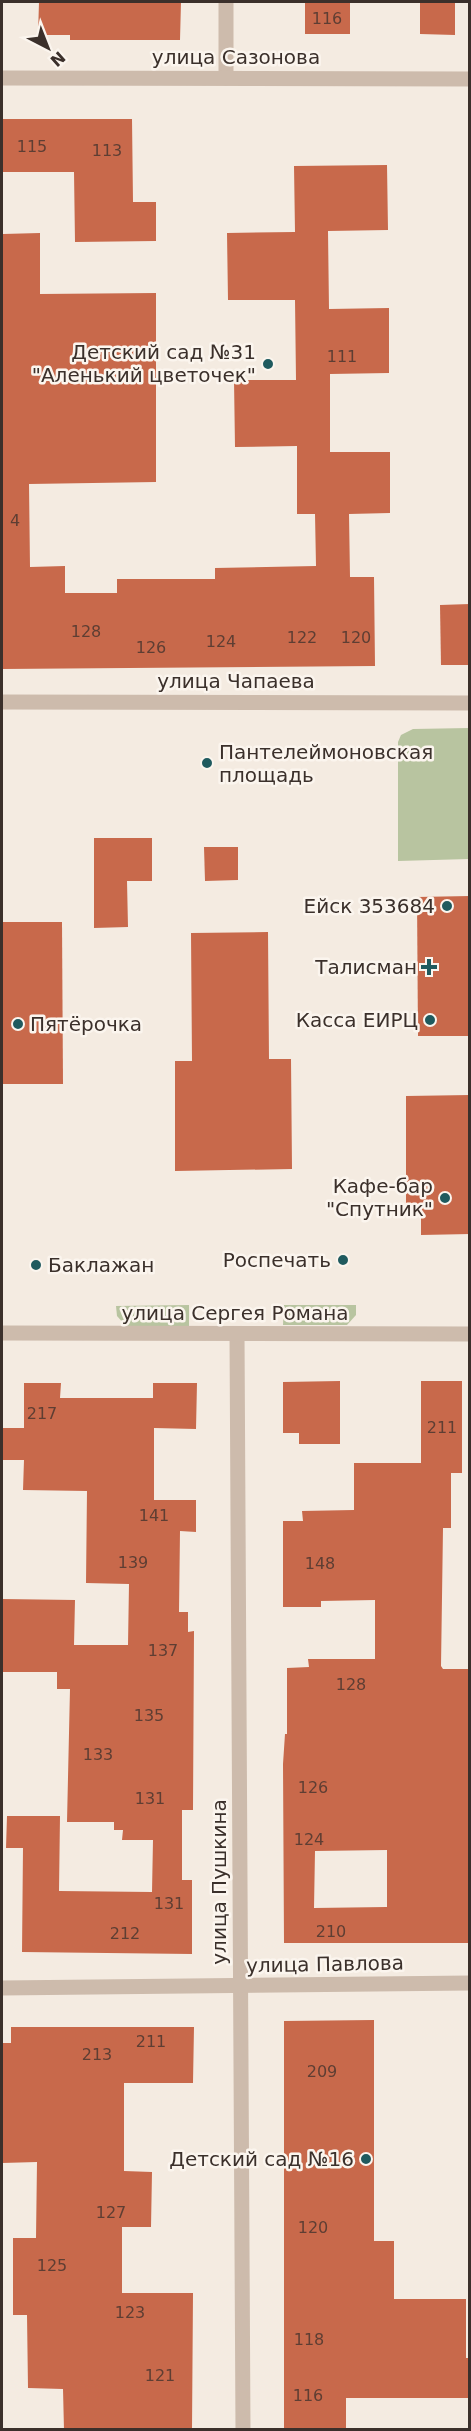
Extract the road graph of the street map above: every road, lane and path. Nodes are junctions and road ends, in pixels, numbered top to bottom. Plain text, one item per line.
1 (226, 2) edge
2 (2, 78) edge
3 (226, 78) junction
4 (470, 79) edge
5 (2, 702) edge
6 (470, 702) edge
7 (2, 1333) edge
8 (237, 1334) junction
9 (470, 1334) edge
10 (470, 1983) edge
11 (240, 1986) junction
12 (2, 1988) edge
13 (243, 2430) edge

1 - 3 street
2 - 3 street, улица Сазонова
3 - 4 street, улица Сазонова
5 - 6 street, улица Чапаева
7 - 8 street, улица Сергея Романа
8 - 9 street, улица Сергея Романа
8 - 11 street, улица Пушкина
10 - 11 street, улица Павлова
11 - 12 street, улица Павлова
11 - 13 street, улица Пушкина

